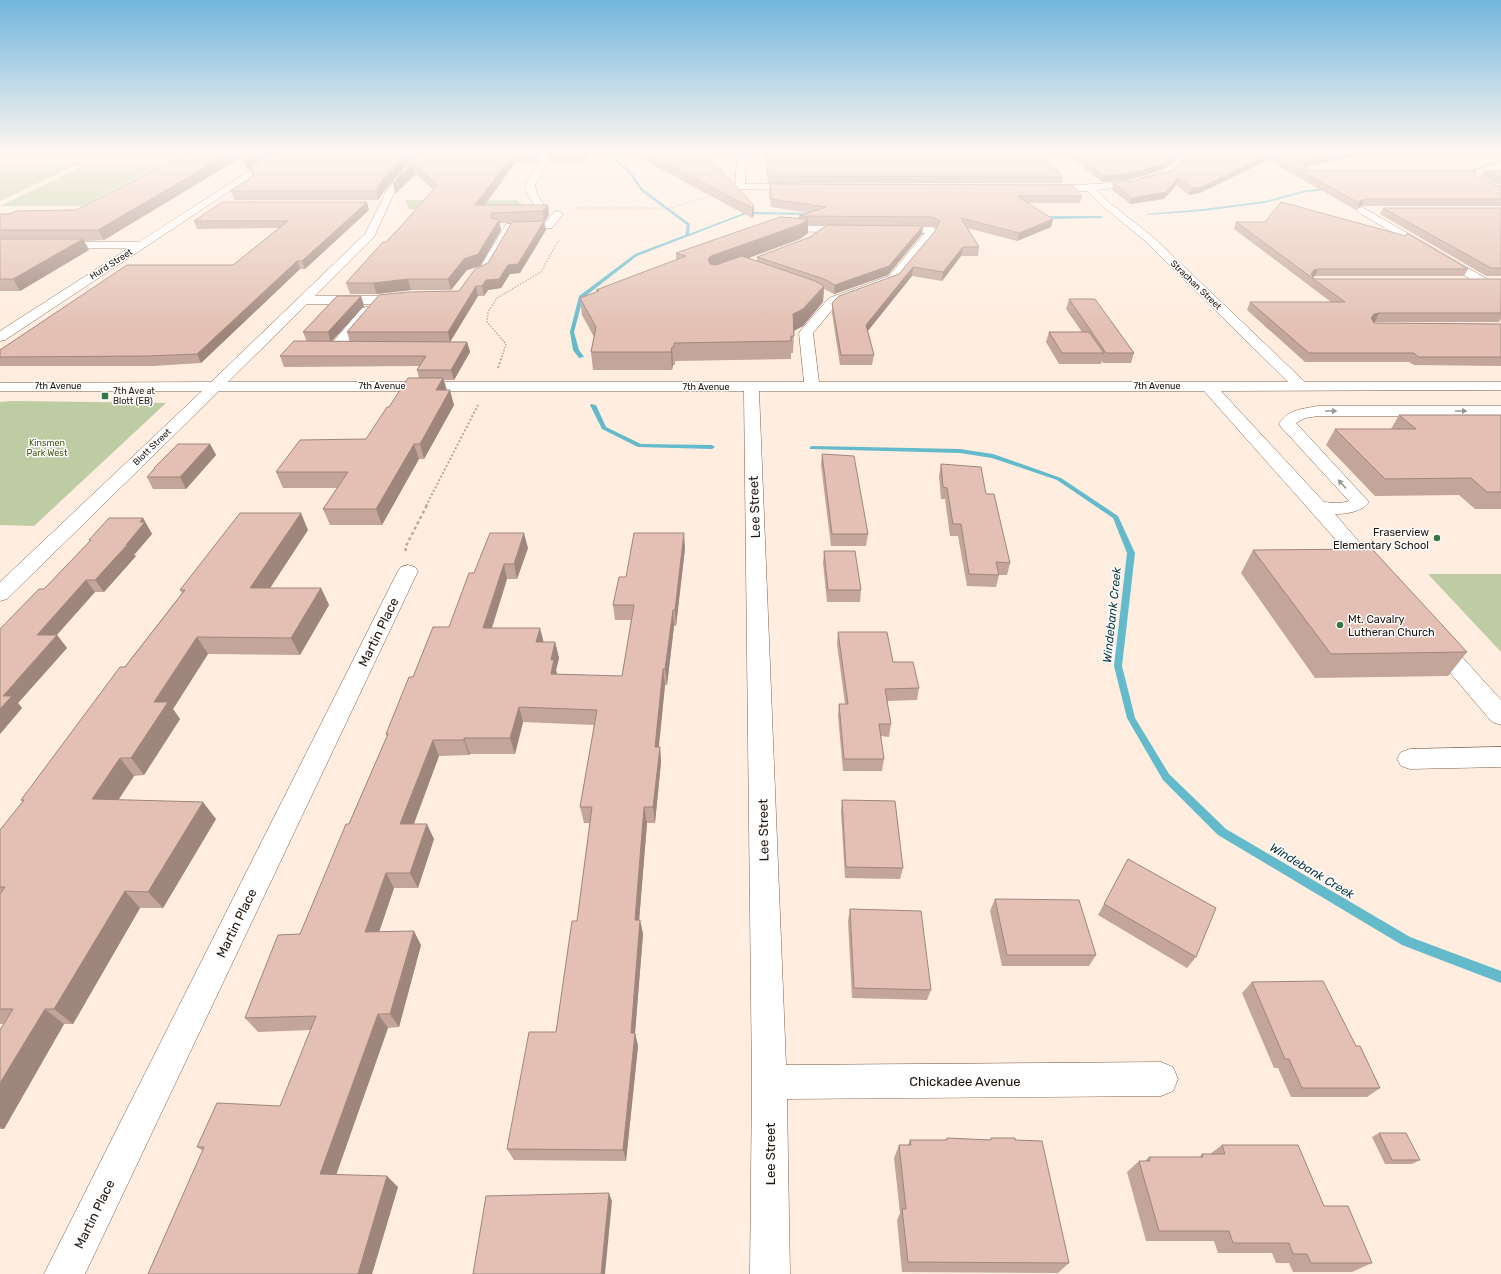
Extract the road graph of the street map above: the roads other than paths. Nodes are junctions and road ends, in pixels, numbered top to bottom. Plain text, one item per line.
1 (192, 212) edge
2 (378, 212) edge
3 (1116, 212) edge
4 (1366, 212) edge
5 (558, 214) dead end
6 (784, 229) edge
7 (878, 230) edge
8 (809, 240) edge
9 (0, 245) edge
10 (139, 245) junction
11 (472, 274) edge
12 (1460, 281) edge
13 (1483, 281) junction
14 (1501, 281) edge
15 (1501, 292) edge
16 (419, 296) edge
17 (304, 300) junction
18 (378, 300) junction
19 (0, 337) edge
20 (352, 347) edge
21 (0, 386) edge
22 (34, 386) junction
23 (216, 386) junction
24 (1208, 386) junction
25 (1300, 386) junction
26 (1501, 386) edge
27 (751, 387) junction
28 (812, 387) junction
29 (0, 392) edge
30 (1501, 411) edge
31 (1318, 507) junction
32 (1338, 556) edge
33 (1360, 556) junction
34 (408, 571) dead end
35 (1386, 585) edge
36 (0, 594) edge
37 (1423, 627) edge
38 (1501, 716) edge
39 (1501, 757) edge
40 (1410, 759) dead end
41 (1161, 1079) dead end
42 (769, 1082) junction
43 (64, 1274) edge
44 (770, 1274) edge

1 - 10 street, Hurd Street
2 - 17 street, Blott Street
3 - 25 street, Strachan Street
4 - 13 street
5 - 11 street
6 - 8 street
7 - 28 street
9 - 10 street
10 - 19 street, Hurd Street
12 - 13 street
13 - 14 street
13 - 15 street
16 - 18 street
17 - 18 street
17 - 23 street, Blott Street
18 - 20 street
21 - 22 street, 7th Avenue
22 - 23 street, 7th Avenue
22 - 29 street
23 - 27 street, 7th Avenue
23 - 36 street, Blott Street
24 - 25 street, 7th Avenue
24 - 28 street, 7th Avenue
24 - 31 street
25 - 26 street, 7th Avenue
27 - 28 street, 7th Avenue
27 - 42 street, Lee Street
31 -> 30 street
31 - 33 street
32 - 33 street
33 - 35 street
34 - 43 street, Martin Place
37 - 38 street
39 - 40 street
41 - 42 street, Chickadee Avenue
42 - 44 street, Lee Street

